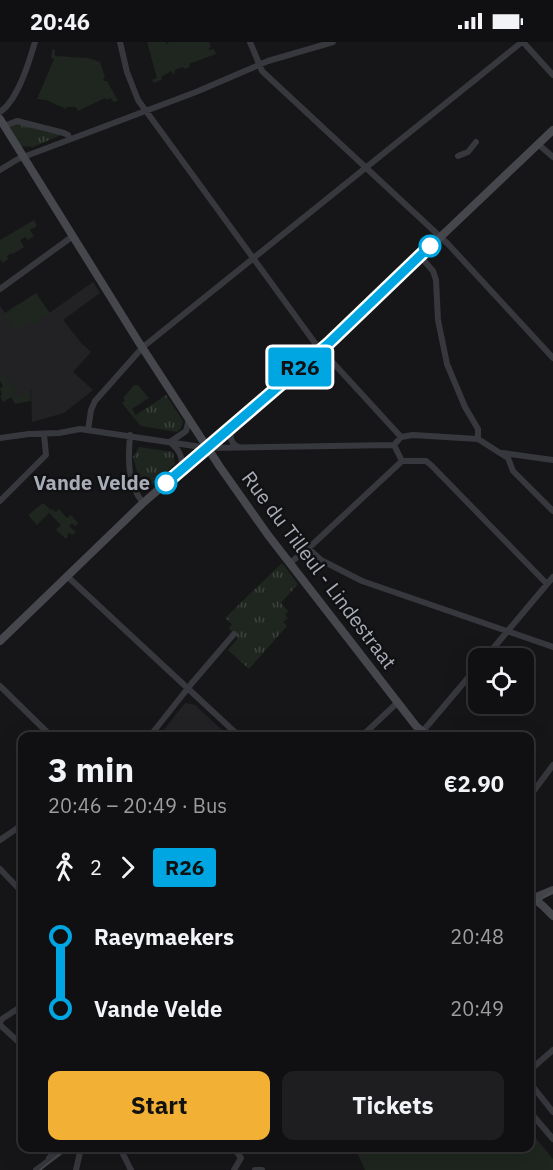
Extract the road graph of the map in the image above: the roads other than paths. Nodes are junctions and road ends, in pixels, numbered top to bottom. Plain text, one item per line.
1 (35, 42) edge
2 (120, 42) edge
3 (250, 42) edge
4 (333, 42) edge
5 (522, 42) edge
6 (260, 64) junction
7 (553, 75) edge
8 (146, 111) junction
9 (0, 112) edge
10 (2, 122) edge
11 (553, 130) edge
12 (70, 139) junction
13 (476, 142) dead end
14 (538, 144) junction
15 (458, 156) dead end
16 (24, 157) junction
17 (553, 157) edge
18 (366, 168) junction
19 (0, 170) edge
20 (73, 236) junction
21 (441, 237) junction
22 (420, 256) junction
23 (253, 258) junction
24 (0, 289) edge
25 (143, 347) junction
26 (320, 350) junction
27 (553, 358) edge
28 (189, 419) junction
29 (231, 428) junction
30 (88, 429) junction
31 (44, 434) junction
32 (130, 435) junction
33 (401, 437) junction
34 (0, 438) edge
35 (478, 438) junction
36 (170, 442) junction
37 (394, 445) junction
38 (240, 447) junction
39 (208, 448) junction
40 (498, 452) junction
41 (553, 460) edge
42 (402, 461) junction
43 (181, 470) junction
44 (0, 501) edge
45 (143, 503) junction
46 (553, 511) edge
47 (308, 548) junction
48 (290, 563) junction
49 (68, 577) junction
50 (553, 577) edge
51 (547, 584) junction
52 (508, 632) junction
53 (234, 634) dead end
54 (0, 641) edge
55 (553, 647) edge
56 (494, 648) edge
57 (468, 679) edge
58 (0, 686) edge
59 (187, 689) junction
60 (398, 702) junction
61 (47, 732) edge
62 (153, 732) edge
63 (235, 732) edge
64 (366, 732) edge
65 (423, 732) edge
66 (427, 732) edge
67 (553, 765) edge
68 (534, 791) edge
69 (18, 828) edge
70 (0, 840) edge
71 (0, 869) edge
72 (18, 888) edge
73 (553, 890) edge
74 (534, 898) edge
75 (534, 901) edge
76 (553, 916) edge
77 (18, 1009) edge
78 (0, 1024) edge
79 (18, 1041) edge
80 (553, 1050) edge
81 (534, 1067) edge
82 (534, 1088) edge
83 (553, 1112) edge
84 (534, 1117) edge
85 (553, 1139) edge
86 (55, 1152) edge
87 (60, 1152) edge
88 (80, 1152) edge
89 (122, 1152) edge
90 (237, 1152) edge
91 (38, 1168) edge
92 (76, 1170) edge
93 (131, 1170) edge
94 (234, 1170) edge
95 (255, 1170) edge
96 (262, 1170) edge

1 - 9 street
2 - 8 street
3 - 6 street
4 - 6 street
5 - 7 street
5 - 18 street
6 - 8 street
6 - 18 street
8 - 12 street
8 - 23 street
10 - 12 street
10 - 16 street, Rue du Tilleul - Lindestraat
11 - 14 street
12 - 16 street
13 - 15 street
14 - 17 street
14 - 21 street
16 - 19 street
16 - 20 street, Rue du Tilleul - Lindestraat
18 - 21 street
18 - 23 street
20 - 24 street
20 - 25 street, Rue du Tilleul - Lindestraat
21 - 22 street
21 - 27 street
22 - 26 street
22 - 35 street
23 - 25 street
23 - 26 street
25 - 28 street, Rue du Tilleul - Lindestraat
25 - 30 street
26 - 29 street
26 - 33 street
28 - 36 street
28 - 39 street, Rue du Tilleul - Lindestraat
29 - 38 street
29 - 39 street
30 - 31 street
30 - 32 street
31 - 34 street
31 - 44 street
32 - 36 street
32 - 45 street
33 - 35 street
33 - 37 street
35 - 40 street
36 - 39 street
36 - 43 street
37 - 38 street
37 - 42 street
38 - 39 street
39 - 43 street
39 - 48 street, Rue du Tilleul - Lindestraat
40 - 41 street
40 - 46 street
42 - 47 street
42 - 51 street
43 - 45 street
45 - 49 street
47 - 48 street
47 - 52 street
48 - 60 street, Rue du Tilleul - Lindestraat
49 - 54 street
49 - 59 street
50 - 51 street
51 - 52 street
52 - 55 street
52 - 56 street
53 - 59 street
57 - 66 street
58 - 61 street
59 - 62 street
59 - 63 street
60 - 64 street
60 - 65 street, Rue du Tilleul - Lindestraat
67 - 68 street
69 - 70 street
71 - 72 street
73 - 74 street
75 - 76 street
77 - 78 street
78 - 79 street
80 - 81 street
82 - 83 street
84 - 85 street
86 - 91 street
87 - 91 street
88 - 92 street
89 - 93 street
90 - 94 street
95 - 96 street

